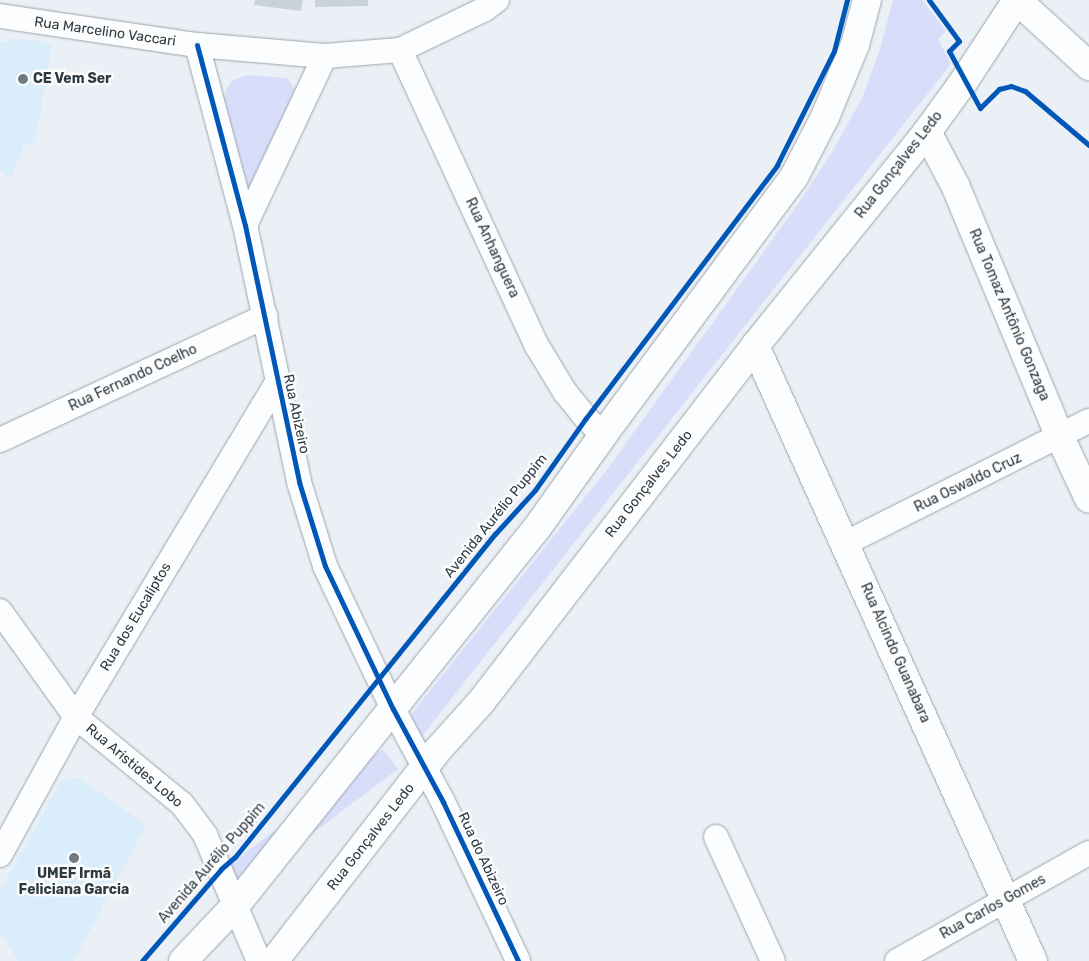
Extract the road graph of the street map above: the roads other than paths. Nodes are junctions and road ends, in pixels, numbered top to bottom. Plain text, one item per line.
1 (497, 0) edge
2 (867, 0) edge
3 (1017, 0) edge
4 (0, 16) edge
5 (197, 46) junction
6 (400, 50) junction
7 (324, 56) junction
8 (1086, 58) edge
9 (927, 132) junction
10 (246, 225) junction
11 (266, 316) junction
12 (756, 346) junction
13 (277, 382) junction
14 (1089, 421) edge
15 (603, 435) junction
16 (1060, 437) junction
17 (0, 440) edge
18 (1089, 499) edge
19 (846, 543) junction
20 (0, 611) edge
21 (392, 709) junction
22 (76, 717) junction
23 (426, 768) junction
24 (716, 838) dead end
25 (1089, 853) edge
26 (0, 854) edge
27 (1006, 900) junction
28 (235, 906) junction
29 (183, 961) edge
30 (259, 961) edge
31 (274, 961) edge
32 (518, 961) edge
33 (773, 961) edge
34 (898, 961) edge
35 (1033, 961) edge

1 - 6 street, Rua Marcelino Vaccari
2 - 15 main road
3 - 8 main road
3 - 9 main road, Rua Gonçalves Ledo
4 - 5 street, Rua Marcelino Vaccari
5 - 7 street, Rua Marcelino Vaccari
5 - 10 street, Rua Abizeiro
6 - 7 street, Rua Marcelino Vaccari
6 - 15 street, Rua Anhanguera
7 - 10 street
9 - 12 main road, Rua Gonçalves Ledo
9 - 16 main road, Rua Tomaz Antônio Gonzaga
10 - 11 street, Rua Abizeiro
11 - 13 street, Rua Abizeiro
11 - 17 street, Rua Fernando Coelho
12 - 19 main road, Rua Alcindo Guanabara
12 - 23 main road, Rua Gonçalves Ledo
13 - 21 street, Rua Abizeiro
13 - 22 street, Rua dos Eucaliptos
14 - 16 street, Rua Oswaldo Cruz
15 - 21 main road
16 - 18 main road, Rua Tomaz Antônio Gonzaga
16 - 19 street, Rua Oswaldo Cruz
19 - 27 main road, Rua Alcindo Guanabara
20 - 22 street, Rua Aristides Lobo
21 - 23 street, Rua Abizeiro
21 - 28 main road
22 - 26 street, Rua dos Eucaliptos
22 - 28 street, Rua Aristides Lobo
23 - 31 main road, Rua Gonçalves Ledo
23 - 32 street, Rua do Abizeiro
24 - 33 street
25 - 27 street, Rua Carlos Gomes
27 - 34 street, Rua Carlos Gomes
27 - 35 main road, Rua Alcindo Guanabara
28 - 29 main road
28 - 30 street, Rua Aristides Lobo

